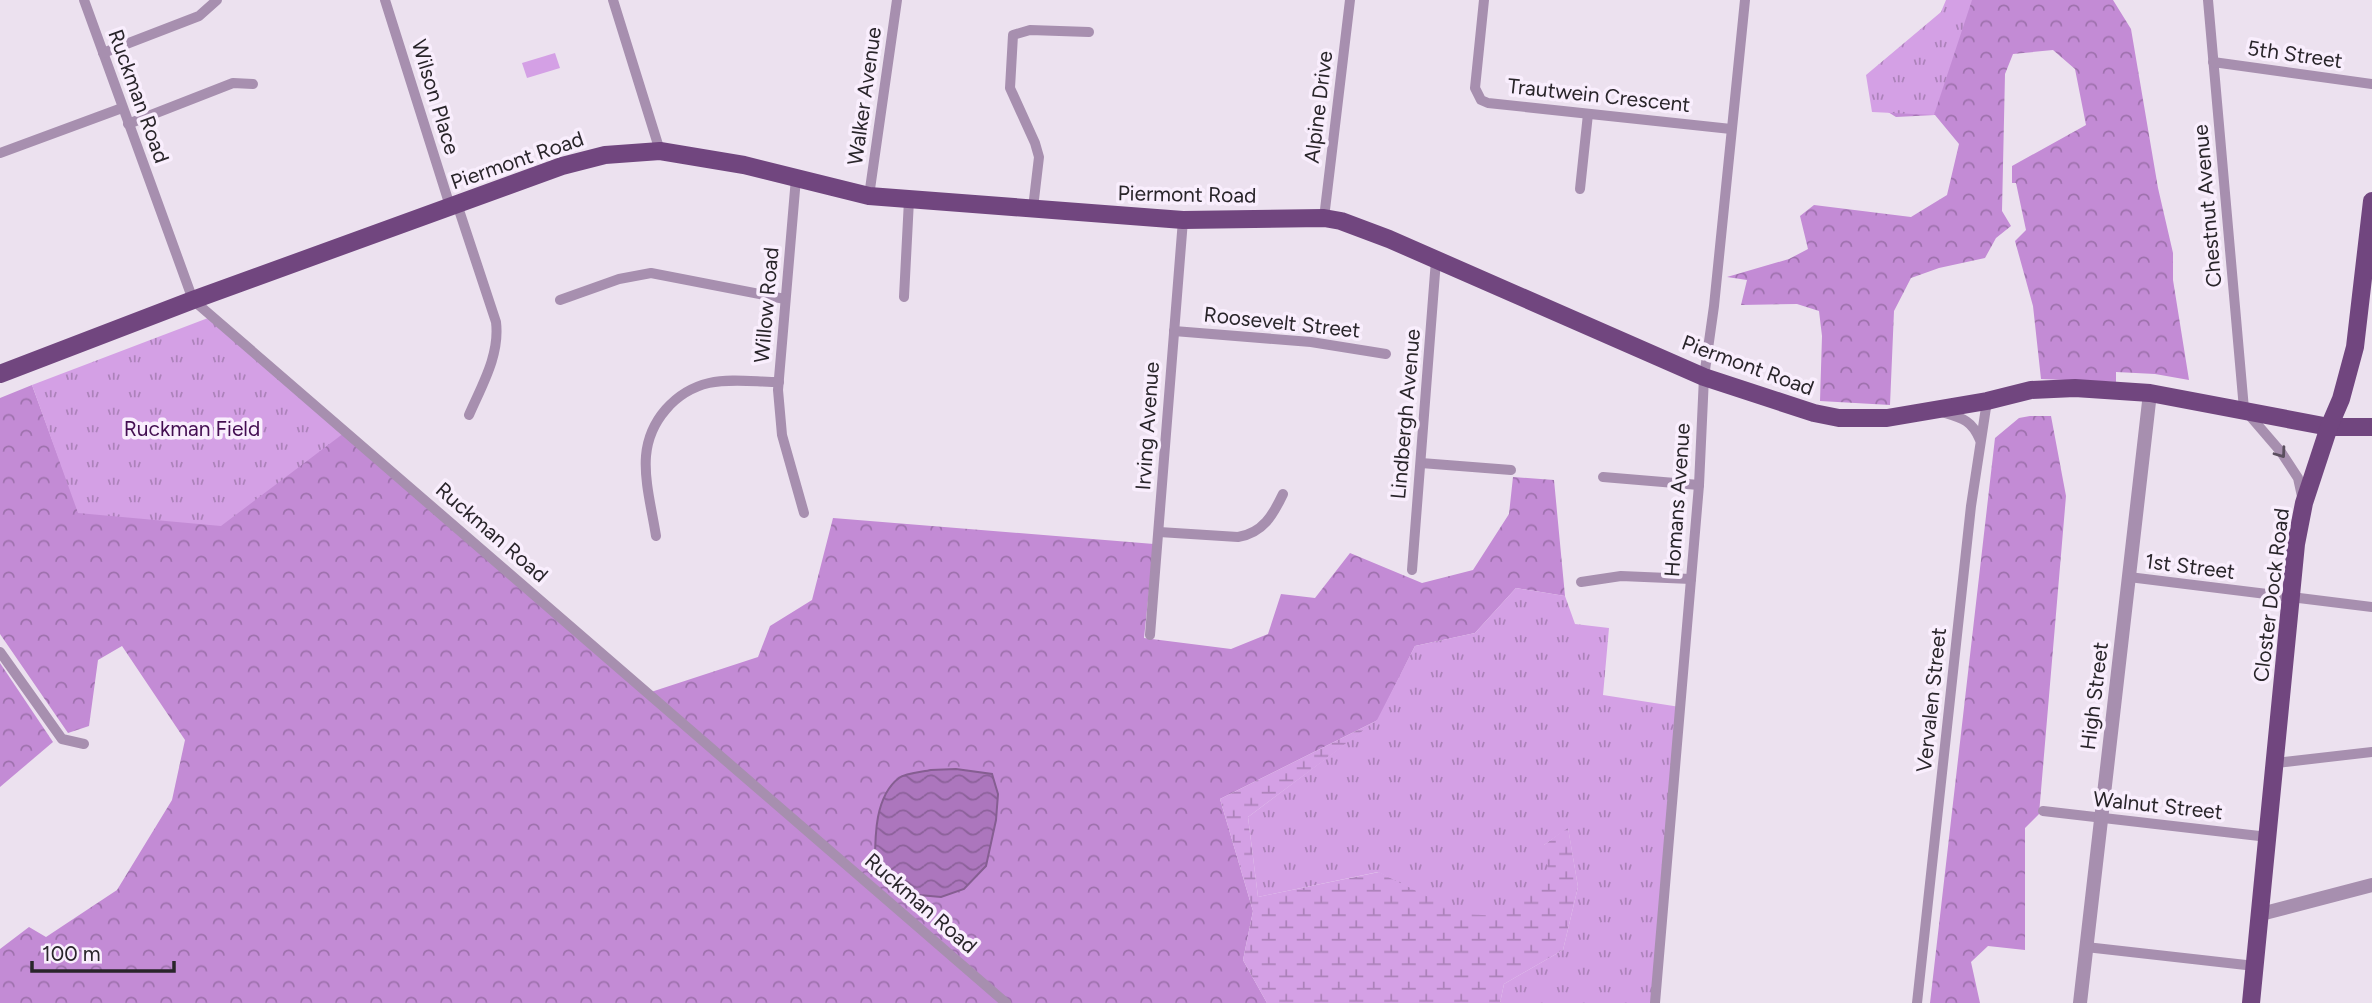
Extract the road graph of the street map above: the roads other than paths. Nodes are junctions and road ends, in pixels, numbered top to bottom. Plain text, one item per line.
1 (84, 0) edge
2 (217, 0) edge
3 (385, 0) edge
4 (613, 0) edge
5 (897, 0) edge
6 (1350, 0) edge
7 (1484, 0) edge
8 (1745, 0) edge
9 (2208, 0) edge
10 (1089, 32) dead end
11 (103, 52) junction
12 (2213, 62) junction
13 (253, 83) dead end
14 (2372, 84) edge
15 (122, 108) junction
16 (1588, 114) junction
17 (128, 124) junction
18 (1731, 129) junction
19 (660, 151) junction
20 (0, 153) edge
21 (796, 178) junction
22 (1580, 189) dead end
23 (869, 197) junction
24 (909, 200) junction
25 (454, 205) junction
26 (1033, 208) junction
27 (2371, 211) edge
28 (1324, 218) junction
29 (1183, 220) junction
30 (1436, 260) junction
31 (904, 297) dead end
32 (785, 299) junction
33 (193, 300) junction
34 (560, 300) dead end
35 (1174, 331) junction
36 (1385, 354) dead end
37 (0, 374) edge
38 (1704, 377) junction
39 (779, 382) junction
40 (2150, 393) junction
41 (1987, 401) junction
42 (2244, 409) junction
43 (1936, 410) junction
44 (469, 415) dead end
45 (2329, 427) junction
46 (2372, 427) edge
47 (1981, 442) junction
48 (1421, 463) junction
49 (1511, 470) dead end
50 (1603, 477) dead end
51 (1699, 485) junction
52 (1283, 494) dead end
53 (2304, 503) junction
54 (804, 513) dead end
55 (1159, 532) junction
56 (656, 536) dead end
57 (1412, 570) dead end
58 (2129, 578) junction
59 (1691, 579) junction
60 (1581, 582) dead end
61 (2292, 598) junction
62 (2372, 607) edge
63 (1150, 635) dead end
64 (0, 652) edge
65 (84, 744) dead end
66 (2372, 752) edge
67 (2276, 763) junction
68 (2043, 811) dead end
69 (2101, 818) junction
70 (2268, 837) junction
71 (2372, 885) edge
72 (2261, 914) junction
73 (2086, 947) junction
74 (2255, 966) junction
75 (1006, 1003) edge
76 (1655, 1003) edge
77 (1917, 1003) edge
78 (2080, 1003) edge
79 (2251, 1003) edge

1 - 11 street, Ruckman Road
2 - 11 street
3 - 25 street, Wilson Place
4 - 19 street
5 - 23 street, Walker Avenue
6 - 28 street, Alpine Drive
7 - 16 street, Trautwein Crescent
8 - 18 street, Homans Avenue
9 - 12 street, Chestnut Avenue
10 - 26 street
11 - 15 street, Ruckman Road
12 - 14 street, 5th Street
12 - 42 street, Chestnut Avenue
13 - 17 street
15 - 17 street, Ruckman Road
15 - 20 street
16 - 18 street, Trautwein Crescent
16 - 22 street
17 - 33 street, Ruckman Road
18 - 38 street, Homans Avenue
19 - 21 main road, Piermont Road
19 - 25 main road, Piermont Road
21 - 23 main road, Piermont Road
21 - 32 street, Willow Road
23 - 24 main road, Piermont Road
24 - 26 main road, Piermont Road
24 - 31 street
25 - 33 main road, Piermont Road
25 - 44 street, Wilson Place
26 - 29 main road, Piermont Road
27 - 45 main road, Closter Dock Road
28 - 29 main road, Piermont Road
28 - 30 main road, Piermont Road
29 - 35 street, Irving Avenue
30 - 38 main road, Piermont Road
30 - 48 street, Lindbergh Avenue
32 - 34 street
32 - 39 street, Willow Road
33 - 37 main road, Piermont Road
33 - 75 street, Ruckman Road
35 - 36 street, Roosevelt Street
35 - 55 street, Irving Avenue
38 - 43 main road, Piermont Road
38 - 51 street, Homans Avenue
39 - 54 street, Willow Road
39 - 56 street
40 - 41 main road, Piermont Road
40 - 42 main road, Piermont Road
40 - 58 street, High Street
41 - 43 main road, Piermont Road
41 - 47 street, Vervalen Street
42 - 45 main road, Piermont Road
42 -> 53 street
43 - 47 street
45 - 46 main road, Piermont Road
45 - 53 main road, Closter Dock Road
47 - 77 street, Vervalen Street
48 - 49 street
48 - 57 street, Lindbergh Avenue
50 - 51 street
51 - 59 street, Homans Avenue
52 - 55 street
53 - 61 main road, Closter Dock Road
55 - 63 street, Irving Avenue
58 - 61 street, 1st Street
58 - 69 street, High Street
59 - 60 street
59 - 76 street, Homans Avenue
61 - 62 street, 1st Street
61 - 67 main road, Closter Dock Road
64 - 65 street
66 - 67 street
67 - 70 main road, Closter Dock Road
68 - 69 street, Walnut Street
69 - 70 street, Walnut Street
69 - 73 street, High Street
70 - 72 main road, Closter Dock Road
71 - 72 street
72 - 74 main road, Closter Dock Road
73 - 74 street
73 - 78 street, High Street
74 - 79 main road, Closter Dock Road

